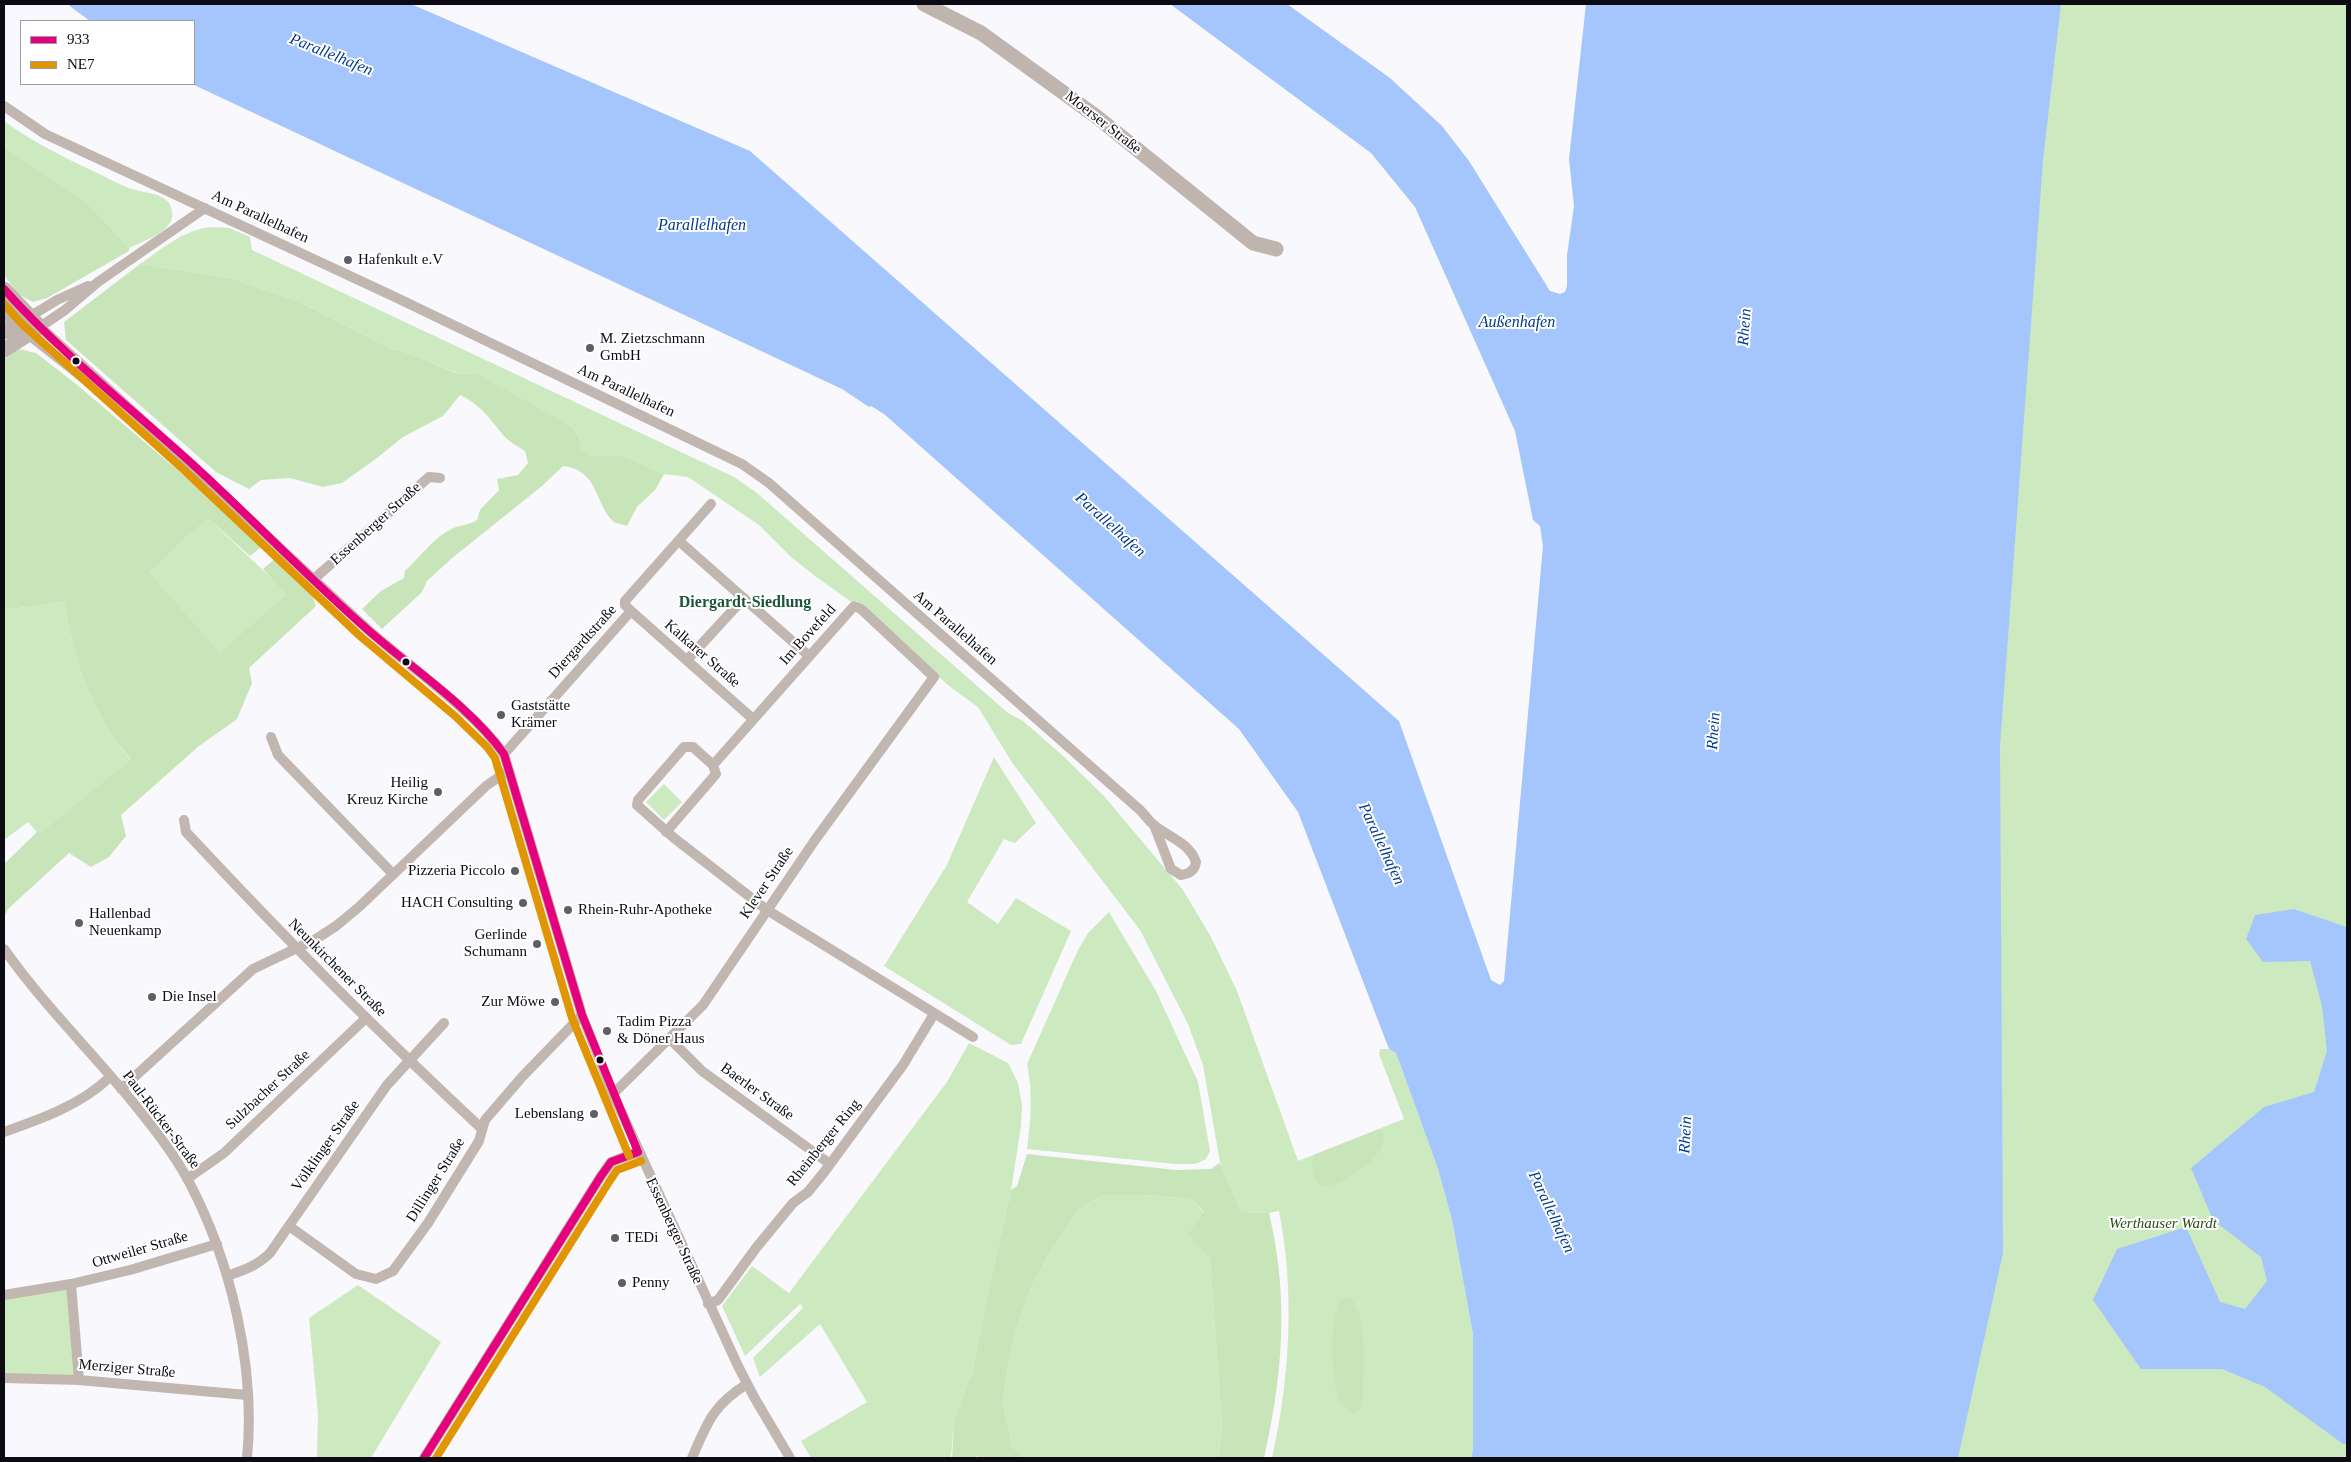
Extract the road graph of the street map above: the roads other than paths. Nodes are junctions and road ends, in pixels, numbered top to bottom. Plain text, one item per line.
1 (924, 4) edge
2 (4, 106) edge
3 (205, 208) junction
4 (1276, 250) dead end
5 (98, 282) junction
6 (4, 289) edge
7 (4, 309) edge
8 (23, 320) junction
9 (35, 331) junction
10 (4, 332) edge
11 (4, 350) edge
12 (440, 478) dead end
13 (710, 504) dead end
14 (679, 541) junction
15 (314, 579) junction
16 (744, 598) junction
17 (631, 611) junction
18 (809, 656) junction
19 (687, 660) junction
20 (934, 676) joint
21 (753, 719) junction
22 (271, 737) dead end
23 (504, 754) junction
24 (714, 765) junction
25 (509, 770) junction
26 (184, 820) dead end
27 (1154, 826) junction
28 (666, 832) junction
29 (393, 874) junction
30 (766, 910) junction
31 (295, 947) junction
32 (4, 949) edge
33 (934, 1014) junction
34 (582, 1015) junction
35 (366, 1018) junction
36 (444, 1023) dead end
37 (972, 1038) dead end
38 (670, 1039) junction
39 (409, 1061) junction
40 (110, 1077) junction
41 (121, 1089) junction
42 (613, 1094) junction
43 (481, 1128) junction
44 (4, 1132) edge
45 (638, 1152) junction
46 (830, 1164) junction
47 (187, 1179) junction
48 (290, 1226) junction
49 (216, 1244) junction
50 (227, 1276) junction
51 (71, 1284) junction
52 (4, 1295) edge
53 (708, 1304) junction
54 (4, 1378) edge
55 (79, 1380) junction
56 (747, 1384) junction
57 (247, 1395) junction
58 (247, 1458) edge
59 (424, 1458) edge
60 (692, 1458) edge
61 (790, 1458) edge

1 - 4 street, Moerser Straße
2 - 3 street, Am Parallelhafen
3 - 5 street
3 - 27 street, Am Parallelhafen
5 - 8 street
5 - 9 street
6 - 8 street, Essenberger Straße
7 - 8 street, Essenberger Straße
8 - 9 street, Essenberger Straße
8 - 10 street
9 - 11 street
9 - 15 street, Essenberger Straße
12 - 15 street, Essenberger Straße
13 - 14 street, Diergardtstraße
14 - 16 street
14 - 17 street, Diergardtstraße
15 - 23 street, Essenberger Straße
16 - 18 street
16 - 19 street
17 - 19 street, Kalkarer Straße
17 - 23 street, Diergardtstraße
18 - 20 street, Im Bovefeld
18 - 21 street, Im Bovefeld
19 - 21 street, Kalkarer Straße
20 - 30 street, Klever Straße
21 - 24 street, Im Bovefeld
22 - 29 street
23 - 25 street, Essenberger Straße
24 - 28 street, Im Bovefeld
24 - 28 street
25 - 29 street
25 - 34 street, Essenberger Straße
26 - 31 street, Neunkirchener Straße
27 - 27 street, Am Parallelhafen
28 - 30 street
29 - 31 street
30 - 33 street
30 - 38 street, Klever Straße
31 - 35 street, Neunkirchener Straße
31 - 41 street
32 - 40 street, Paul-Rücker-Straße
33 - 37 street
33 - 46 street, Rheinberger Ring
34 - 42 street, Essenberger Straße
34 - 43 street, Dillinger Straße
35 - 39 street, Neunkirchener Straße
35 - 47 street, Sulzbacher Straße
36 - 39 street, Völklinger Straße
38 - 42 street, Klever Straße
38 - 46 street, Baerler Straße
39 - 43 street, Neunkirchener Straße
39 - 48 street, Völklinger Straße
40 - 41 street, Paul-Rücker-Straße
40 - 44 street
41 - 47 street, Paul-Rücker-Straße
42 - 45 street, Essenberger Straße
43 - 48 street, Dillinger Straße
45 - 53 street, Essenberger Straße
45 - 59 street
46 - 53 street, Rheinberger Ring
47 - 49 street, Paul-Rücker-Straße
48 - 50 street, Völklinger Straße
49 - 50 street, Paul-Rücker-Straße
49 - 51 street, Ottweiler Straße
50 - 57 street, Paul-Rücker-Straße
51 - 52 street, Ottweiler Straße
51 - 55 street
53 - 56 street, Essenberger Straße
54 - 55 street, Merziger Straße
55 - 57 street, Merziger Straße
56 - 60 street
56 - 61 street, Essenberger Straße
57 - 58 street, Paul-Rücker-Straße

